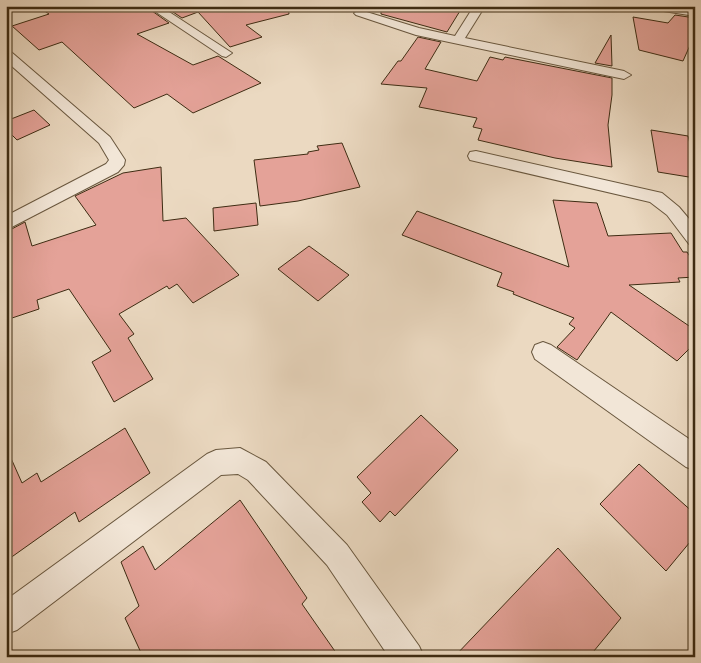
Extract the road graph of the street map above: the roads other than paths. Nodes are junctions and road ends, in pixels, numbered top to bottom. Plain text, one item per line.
1 (152, 6) edge
2 (480, 6) edge
3 (652, 6) edge
4 (360, 13) dead end
5 (695, 13) edge
6 (458, 40) junction
7 (226, 53) dead end
8 (6, 54) edge
9 (624, 75) dead end
10 (476, 156) dead end
11 (687, 216) edge
12 (6, 224) edge
13 (695, 239) edge
14 (543, 352) dead end
15 (695, 458) edge
16 (6, 619) edge
17 (408, 657) edge

1 - 7 street
2 - 6 street
3 - 5 street
4 - 6 street
6 - 9 street
8 - 12 street
10 - 11 street
11 - 13 street
14 - 15 street
16 - 17 street

